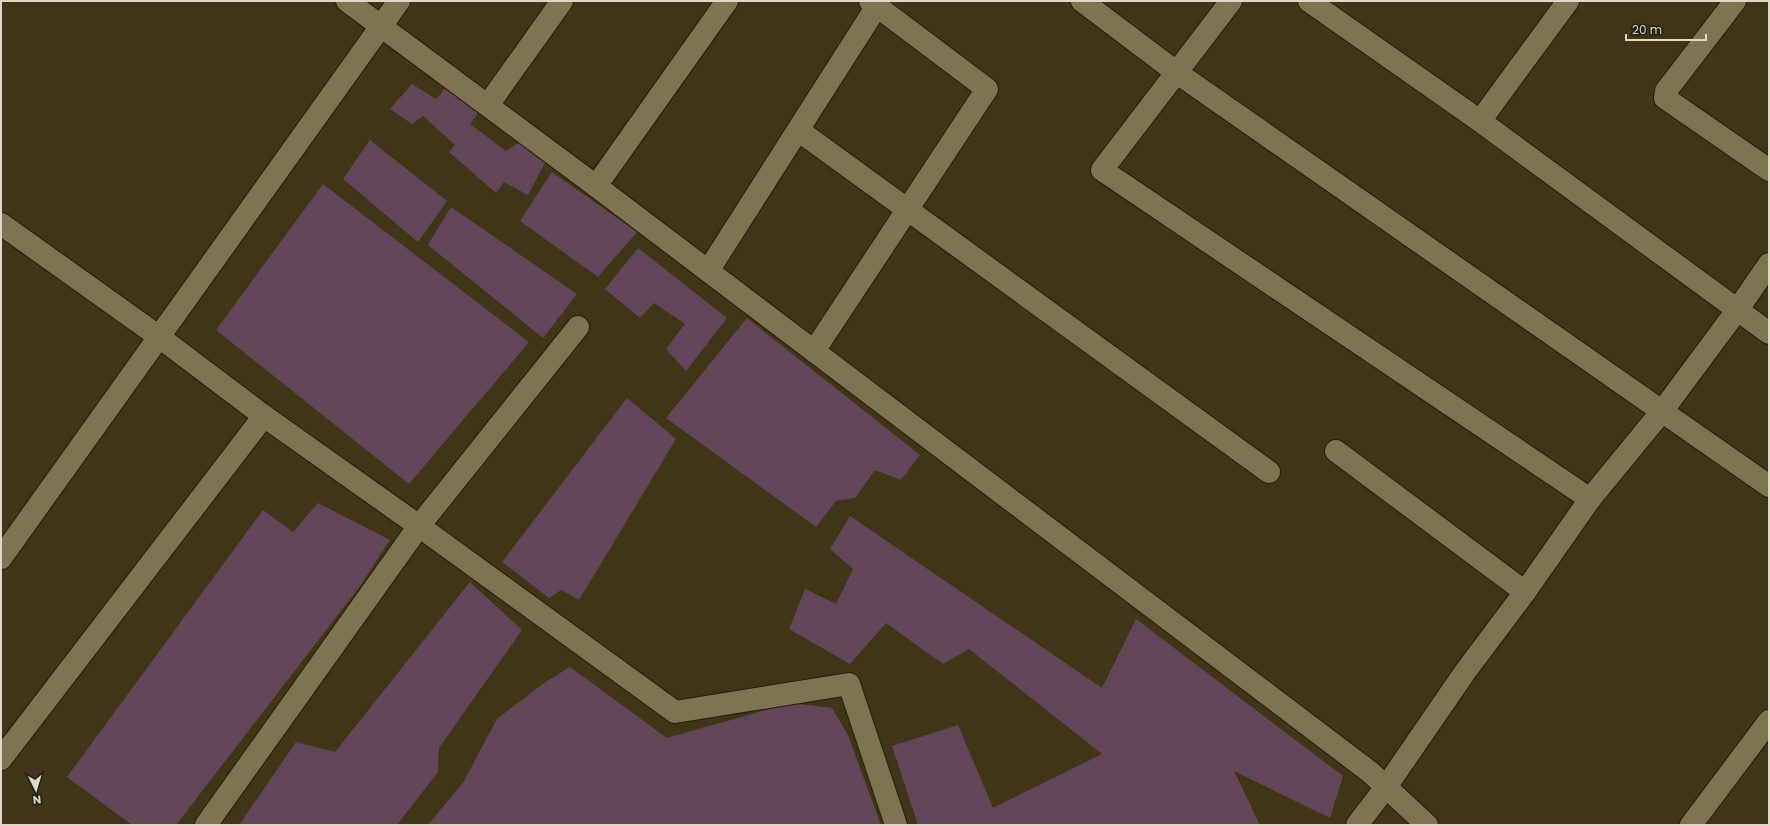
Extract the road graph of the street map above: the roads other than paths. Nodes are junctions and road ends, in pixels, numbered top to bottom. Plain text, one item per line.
1 (347, 1) edge
2 (399, 1) edge
3 (562, 1) edge
4 (727, 1) edge
5 (1082, 1) edge
6 (1231, 1) edge
7 (1309, 1) edge
8 (1568, 1) edge
9 (1735, 1) edge
10 (874, 4) edge
11 (382, 26) junction
12 (1176, 72) junction
13 (488, 105) junction
14 (1480, 121) junction
15 (798, 130) junction
16 (1769, 170) edge
17 (596, 186) junction
18 (907, 210) junction
19 (1, 224) edge
20 (1769, 264) edge
21 (708, 271) junction
22 (1738, 309) junction
23 (578, 327) dead end
24 (1769, 333) edge
25 (158, 336) junction
26 (814, 351) junction
27 (1663, 410) junction
28 (264, 416) junction
29 (1336, 451) dead end
30 (1270, 472) dead end
31 (1769, 486) edge
32 (1590, 499) junction
33 (419, 526) junction
34 (1, 558) edge
35 (1524, 592) junction
36 (1769, 721) edge
37 (1, 760) edge
38 (1386, 787) junction
39 (206, 825) edge
40 (896, 825) edge
41 (1357, 825) edge
42 (1427, 825) edge
43 (1691, 825) edge

1 - 11 street
2 - 11 street
3 - 13 street
4 - 17 street
5 - 12 street
6 - 12 street
7 - 14 street
8 - 14 street
9 - 16 street
10 - 15 street
10 - 18 street
11 - 13 street
11 - 25 street
12 - 27 street
12 - 32 street
13 - 17 street
14 - 22 street
15 - 18 street
15 - 21 street
17 - 21 street
18 - 26 street
18 - 30 street
19 - 25 street
20 - 22 street
21 - 26 street
22 - 24 street
22 - 27 street
23 - 33 street
25 - 28 street
25 - 34 street
26 - 38 street
27 - 31 street
27 - 32 street
28 - 33 street
28 - 37 street
29 - 35 street
32 - 35 street
33 - 39 street
33 - 40 street
35 - 38 street
36 - 43 street
38 - 41 street
38 - 42 street

